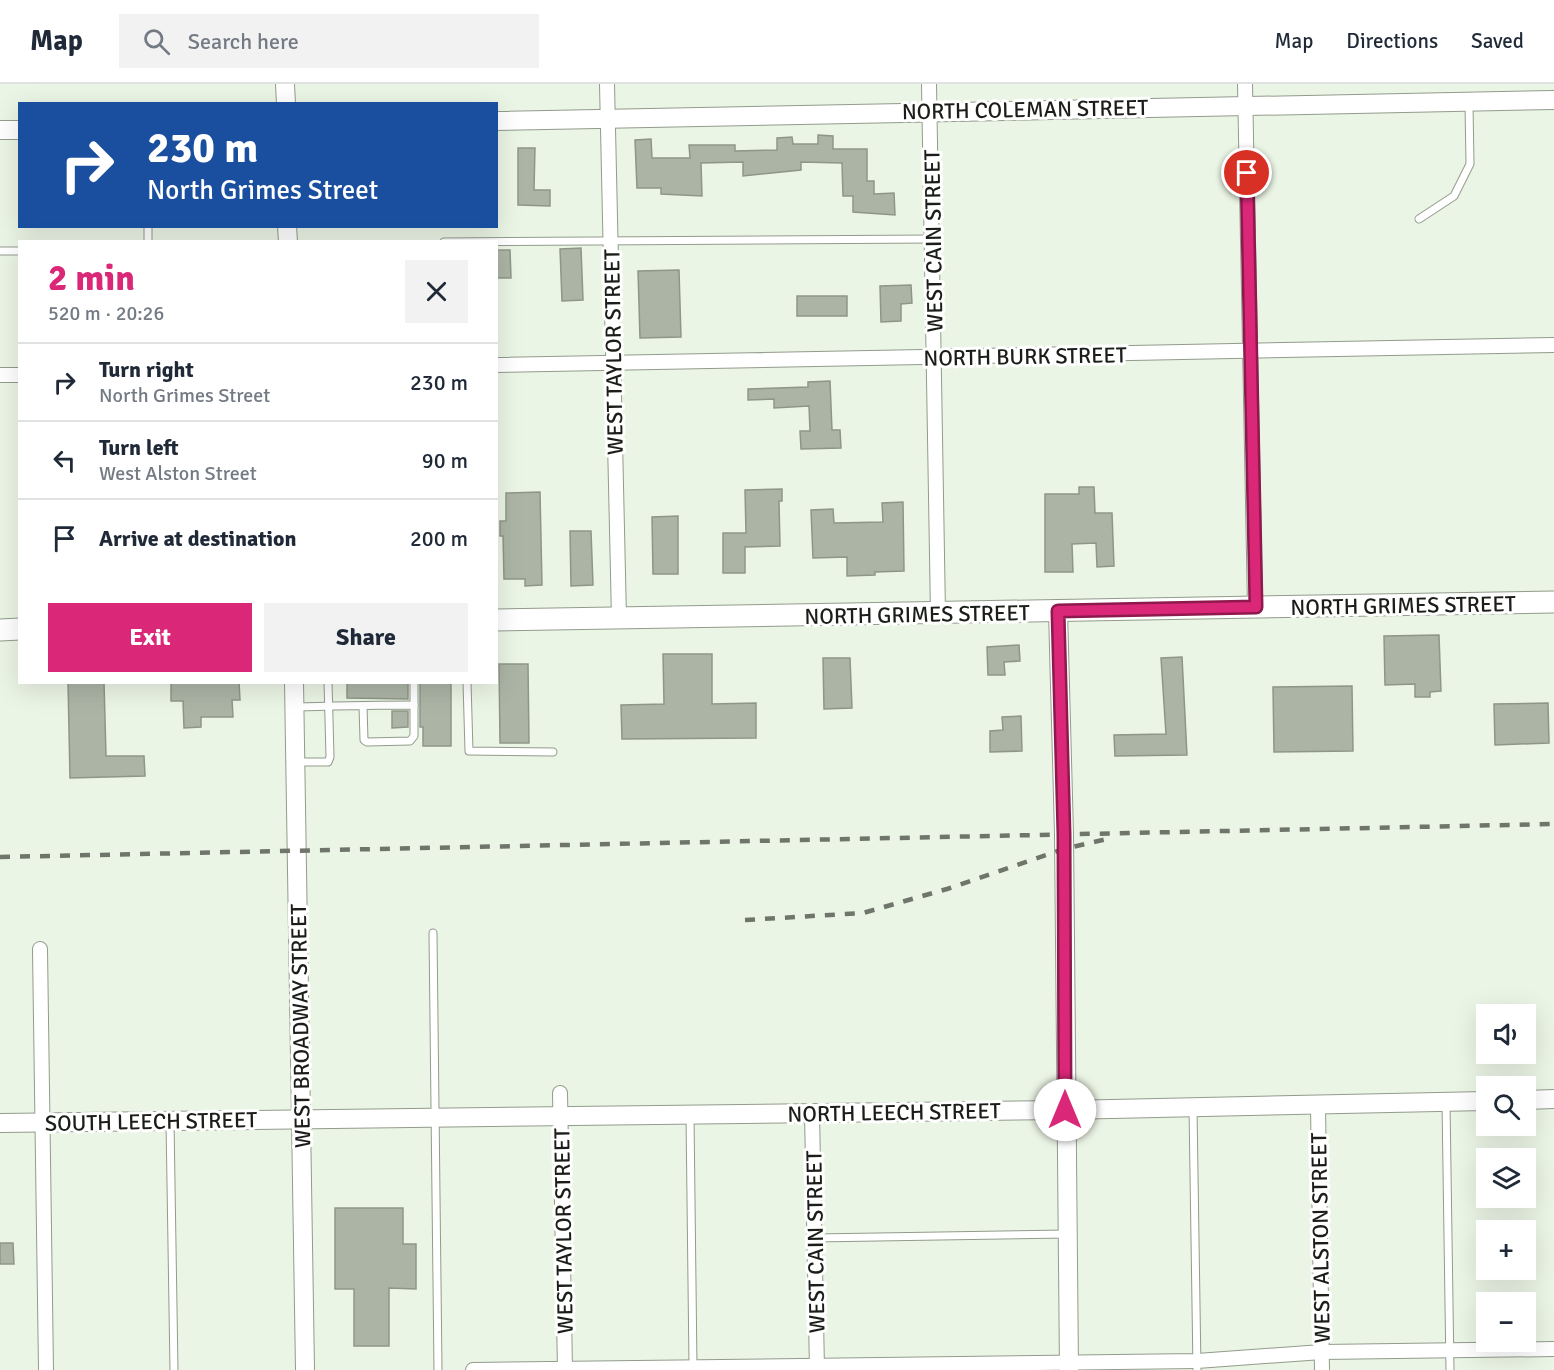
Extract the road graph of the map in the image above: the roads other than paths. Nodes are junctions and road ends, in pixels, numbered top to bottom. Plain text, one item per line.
1 (285, 84) edge
2 (607, 84) edge
3 (929, 84) edge
4 (1245, 84) edge
5 (1554, 100) edge
6 (1469, 101) junction
7 (286, 102) edge
8 (1245, 105) junction
9 (930, 111) junction
10 (608, 119) junction
11 (498, 121) edge
12 (0, 130) edge
13 (18, 130) edge
14 (1419, 219) dead end
15 (934, 239) junction
16 (610, 240) junction
17 (498, 241) edge
18 (0, 251) edge
19 (18, 251) edge
20 (1554, 345) edge
21 (1250, 352) junction
22 (935, 358) junction
23 (613, 363) junction
24 (498, 365) edge
25 (0, 375) edge
26 (18, 375) edge
27 (1554, 602) edge
28 (1256, 607) junction
29 (1058, 611) junction
30 (938, 614) junction
31 (619, 619) junction
32 (498, 620) edge
33 (18, 629) edge
34 (0, 630) edge
35 (294, 684) edge
36 (328, 684) edge
37 (414, 684) edge
38 (467, 684) edge
39 (414, 705) junction
40 (328, 706) junction
41 (363, 706) junction
42 (295, 707) junction
43 (553, 752) dead end
44 (296, 762) junction
45 (434, 933) dead end
46 (40, 949) dead end
47 (560, 1093) dead end
48 (1536, 1100) edge
49 (1554, 1100) edge
50 (1476, 1101) edge
51 (1446, 1102) junction
52 (1318, 1106) junction
53 (1193, 1108) junction
54 (1065, 1110) junction
55 (812, 1113) junction
56 (690, 1115) junction
57 (561, 1116) junction
58 (436, 1118) junction
59 (302, 1119) junction
60 (170, 1121) junction
61 (0, 1123) edge
62 (42, 1123) junction
63 (1067, 1234) junction
64 (815, 1238) junction
65 (1554, 1349) edge
66 (1450, 1351) junction
67 (1322, 1352) junction
68 (1197, 1365) edge
69 (1068, 1366) edge
70 (817, 1368) edge
71 (565, 1369) edge
72 (693, 1369) edge
73 (46, 1370) edge
74 (174, 1370) edge
75 (305, 1370) edge
76 (438, 1370) edge
77 (473, 1370) edge
78 (1322, 1370) edge
79 (1450, 1370) edge

1 - 7 street
2 - 10 street, WEST TAYLOR STREET
3 - 9 street, WEST CAIN STREET
4 - 8 street
5 - 6 street, NORTH COLEMAN STREET
6 - 8 street, NORTH COLEMAN STREET
6 - 14 lane
8 - 9 street, NORTH COLEMAN STREET
8 - 21 street
9 - 10 street, NORTH COLEMAN STREET
9 - 15 street, WEST CAIN STREET
10 - 11 street, NORTH COLEMAN STREET
10 - 16 street, WEST TAYLOR STREET
12 - 13 street
15 - 16 lane
15 - 22 street, WEST CAIN STREET
16 - 17 lane
16 - 23 street, WEST TAYLOR STREET
18 - 19 lane
20 - 21 street, NORTH BURK STREET
21 - 22 street, NORTH BURK STREET
21 - 28 street
22 - 23 street, NORTH BURK STREET
22 - 30 street, WEST CAIN STREET
23 - 24 street, NORTH BURK STREET
23 - 31 street, WEST TAYLOR STREET
25 - 26 street
27 - 28 main road, NORTH GRIMES STREET
28 - 29 main road, NORTH GRIMES STREET
29 - 30 main road, NORTH GRIMES STREET
29 - 54 street
30 - 31 main road, NORTH GRIMES STREET
31 - 32 main road, NORTH GRIMES STREET
33 - 34 main road
35 - 42 street, WEST BROADWAY STREET
36 - 40 lane
37 - 39 lane
38 - 43 lane
39 - 41 lane
39 - 41 lane
40 - 41 lane
40 - 42 lane
40 - 44 lane
42 - 44 street, WEST BROADWAY STREET
44 - 59 street, WEST BROADWAY STREET
45 - 58 lane
46 - 62 street
47 - 57 street, WEST TAYLOR STREET
48 - 49 street
50 - 51 street, NORTH LEECH STREET
51 - 52 street, NORTH LEECH STREET
51 - 66 lane
52 - 53 street, NORTH LEECH STREET
52 - 67 street, WEST ALSTON STREET
53 - 54 street, NORTH LEECH STREET
53 - 68 lane
54 - 55 street, NORTH LEECH STREET
54 - 63 street
55 - 56 street, NORTH LEECH STREET
55 - 64 street, WEST CAIN STREET
56 - 57 street, NORTH LEECH STREET
56 - 72 lane
57 - 58 street, NORTH LEECH STREET
57 - 71 street, WEST TAYLOR STREET
58 - 59 street, NORTH LEECH STREET
58 - 76 lane
59 - 60 street, SOUTH LEECH STREET
59 - 75 street, WEST BROADWAY STREET
60 - 62 street, SOUTH LEECH STREET
60 - 74 lane
61 - 62 street, SOUTH LEECH STREET
62 - 73 street
63 - 64 lane
63 - 69 street
64 - 70 street, WEST CAIN STREET
65 - 66 street
66 - 67 street
66 - 79 lane
67 - 68 street
67 - 78 street, WEST ALSTON STREET
68 - 69 street
69 - 70 street
70 - 72 street
71 - 72 street
71 - 77 street

